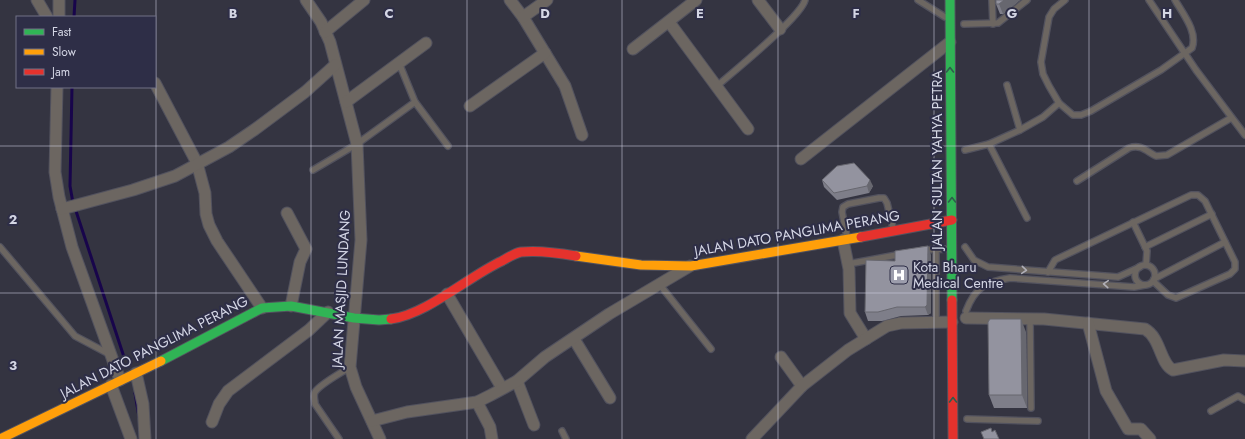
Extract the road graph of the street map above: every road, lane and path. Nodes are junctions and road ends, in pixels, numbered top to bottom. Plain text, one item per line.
1 (36, 0) edge
2 (59, 0) edge
3 (306, 0) edge
4 (364, 0) edge
5 (510, 0) edge
6 (547, 0) edge
7 (696, 0) edge
8 (758, 0) edge
9 (804, 0) edge
10 (918, 0) edge
11 (950, 0) edge
12 (992, 0) edge
13 (1027, 0) edge
14 (1065, 0) edge
15 (1149, 0) edge
16 (1174, 0) edge
17 (964, 12) dead end
18 (46, 16) edge
19 (59, 16) edge
20 (523, 17) junction
21 (950, 20) junction
22 (669, 22) junction
23 (993, 24) junction
24 (964, 28) joint
25 (780, 29) junction
26 (325, 32) junction
27 (950, 42) junction
28 (426, 43) dead end
29 (633, 49) dead end
30 (545, 52) junction
31 (1185, 54) junction
32 (399, 63) junction
33 (335, 65) junction
34 (156, 85) edge
35 (1008, 85) dead end
36 (717, 86) junction
37 (57, 88) edge
38 (346, 102) junction
39 (415, 102) junction
40 (1059, 103) junction
41 (470, 106) dead end
42 (1231, 118) junction
43 (748, 129) dead end
44 (1020, 130) junction
45 (582, 135) dead end
46 (1245, 135) edge
47 (357, 144) junction
48 (989, 144) junction
49 (448, 146) dead end
50 (965, 150) dead end
51 (801, 159) dead end
52 (197, 163) junction
53 (312, 170) dead end
54 (1077, 181) dead end
55 (70, 206) junction
56 (286, 213) dead end
57 (1212, 214) junction
58 (1028, 218) dead end
59 (952, 220) junction
60 (1133, 222) junction
61 (893, 231) junction
62 (845, 240) junction
63 (1225, 242) junction
64 (965, 243) joint
65 (0, 247) edge
66 (1145, 247) junction
67 (936, 249) junction
68 (952, 249) junction
69 (914, 251) edge
70 (906, 253) edge
71 (848, 264) junction
72 (691, 266) junction
73 (1143, 266) junction
74 (966, 268) dead end
75 (1048, 272) junction
76 (1154, 280) junction
77 (660, 285) junction
78 (1145, 285) junction
79 (966, 290) dead end
80 (447, 294) junction
81 (291, 306) junction
82 (262, 308) junction
83 (328, 312) junction
84 (354, 318) junction
85 (966, 318) junction
86 (1030, 319) junction
87 (936, 322) junction
88 (952, 322) junction
89 (1088, 323) junction
90 (574, 339) junction
91 (866, 339) junction
92 (711, 349) dead end
93 (110, 354) junction
94 (781, 357) dead end
95 (1245, 361) edge
96 (350, 367) junction
97 (136, 373) junction
98 (517, 381) junction
99 (116, 383) junction
100 (802, 386) junction
101 (502, 388) junction
102 (610, 398) dead end
103 (1245, 400) edge
104 (477, 402) junction
105 (1031, 408) dead end
106 (1211, 411) dead end
107 (967, 419) dead end
108 (1038, 421) dead end
109 (212, 422) dead end
110 (372, 422) junction
111 (534, 425) dead end
112 (562, 431) dead end
113 (0, 439) edge
114 (131, 439) edge
115 (145, 439) edge
116 (339, 439) edge
117 (380, 439) edge
118 (492, 439) edge
119 (566, 439) edge
120 (752, 439) edge
121 (953, 439) edge
122 (1150, 439) edge

1 - 18 street
2 - 19 street
3 - 26 street, JALAN MASJID LUNDANG
4 - 26 street
5 - 20 street
6 - 20 street
7 - 22 street
8 - 25 street
9 - 25 lane
10 - 21 lane
11 - 21 main road, JALAN SULTAN YAHYA PETRA
12 - 23 lane
13 - 23 lane
14 - 40 lane
15 - 31 lane
16 - 31 lane
17 - 24 main road
20 - 30 street
21 - 27 main road, JALAN SULTAN YAHYA PETRA
22 - 29 street
22 - 36 street
23 - 24 lane
25 - 36 lane
26 - 33 street, JALAN MASJID LUNDANG
27 - 51 street
59 -> 27 main road, JALAN SULTAN YAHYA PETRA
28 - 32 street
30 - 41 street
30 - 45 street
31 - 40 lane
31 - 42 lane
32 - 38 street
32 - 39 lane
33 - 38 street, JALAN MASJID LUNDANG
33 - 52 street
34 - 52 street
35 - 44 lane
36 - 43 street
37 - 55 street
38 - 47 street, JALAN MASJID LUNDANG
39 - 47 lane
39 - 49 lane
40 - 44 lane
42 - 46 lane
42 - 54 lane
44 - 48 lane
47 - 53 lane
47 - 84 street, JALAN MASJID LUNDANG
48 - 50 lane
48 - 58 lane
52 - 55 street
52 - 82 street
55 - 93 street
56 - 81 street
57 - 60 lane
57 - 63 lane
57 - 66 lane
59 - 61 main road, JALAN DATO PANGLIMA PERANG
59 - 68 main road, JALAN SULTAN YAHYA PETRA
60 - 66 lane
60 - 75 lane
61 - 62 main road, JALAN DATO PANGLIMA PERANG
61 - 62 lane
62 - 71 street
62 - 72 main road, JALAN DATO PANGLIMA PERANG
63 - 76 lane
63 - 76 lane
64 - 74 main road, JALAN SULTAN YAHYA PETRA
64 -> 75 lane
65 - 93 lane
66 - 73 lane
67 - 68 lane
67 - 69 lane
67 - 87 lane
68 - 88 main road, JALAN SULTAN YAHYA PETRA
70 - 71 lane
71 - 91 street
72 - 77 street
72 - 80 main road, JALAN DATO PANGLIMA PERANG
73 - 75 lane
73 - 76 lane
73 - 78 lane
76 - 78 lane
77 - 90 street
77 - 92 lane
78 -> 85 lane
79 - 85 main road
80 - 84 main road, JALAN DATO PANGLIMA PERANG
80 - 101 street
81 - 82 main road, JALAN DATO PANGLIMA PERANG
81 - 83 main road, JALAN DATO PANGLIMA PERANG
82 - 97 main road, JALAN DATO PANGLIMA PERANG
83 - 84 main road, JALAN DATO PANGLIMA PERANG
83 - 109 street
84 - 96 street, JALAN MASJID LUNDANG
85 - 86 street
86 - 89 street
86 - 105 lane
87 - 88 street
87 - 91 street
121 -> 88 main road, JALAN SULTAN YAHYA PETRA
89 - 95 street
89 - 122 street
90 - 98 street
90 - 102 street
91 - 100 street
93 - 99 street
94 - 100 street
96 - 110 street, JALAN MASJID LUNDANG
96 - 116 lane
97 - 99 main road, JALAN DATO PANGLIMA PERANG
97 - 115 street
98 - 101 street
98 - 111 street
99 - 113 main road, JALAN DATO PANGLIMA PERANG
99 - 114 street
100 - 120 street
101 - 104 street
103 - 106 lane
104 - 110 street
104 - 118 street
107 - 108 lane
110 - 117 street, JALAN MASJID LUNDANG
112 - 119 lane

